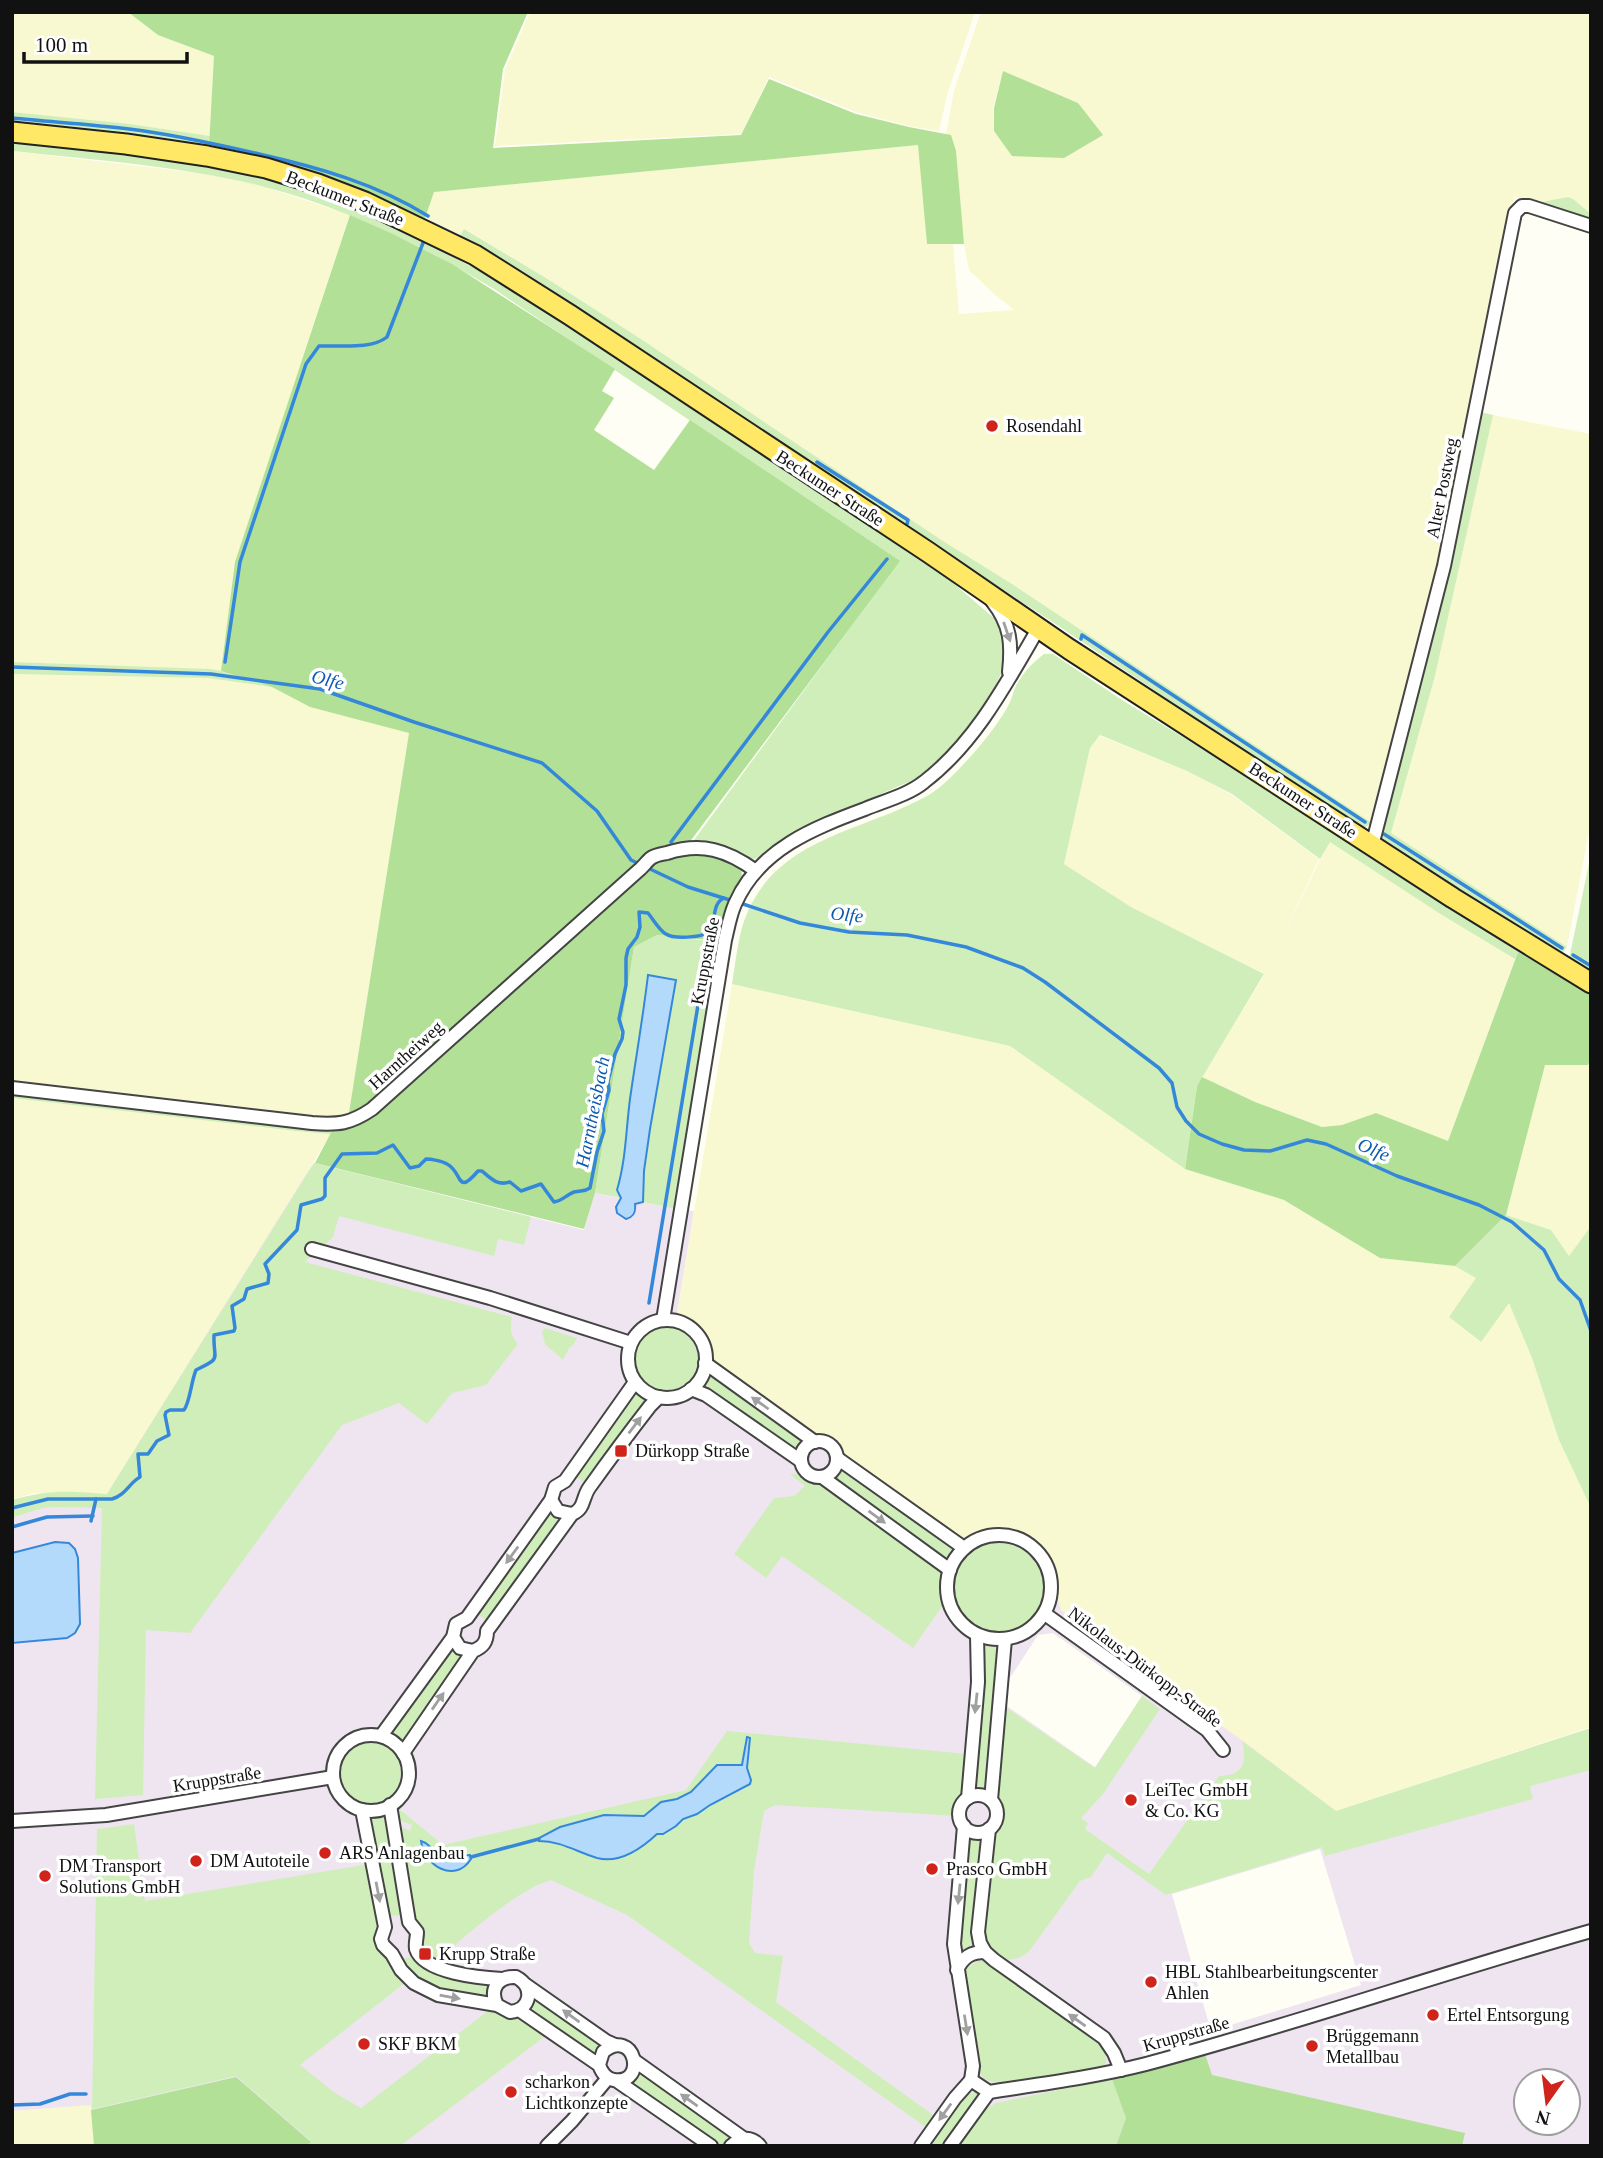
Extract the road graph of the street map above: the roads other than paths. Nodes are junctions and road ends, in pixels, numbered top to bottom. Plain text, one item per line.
1 (12, 132) edge
2 (1591, 226) edge
3 (983, 590) junction
4 (1038, 629) junction
5 (1008, 680) junction
6 (1372, 846) junction
7 (755, 871) junction
8 (1591, 984) edge
9 (12, 1088) edge
10 (312, 1249) dead end
11 (668, 1320) junction
12 (631, 1343) junction
13 (705, 1363) junction
14 (635, 1382) junction
15 (691, 1389) junction
16 (659, 1397) junction
17 (815, 1441) junction
18 (837, 1458) junction
19 (801, 1461) junction
20 (822, 1477) junction
21 (565, 1481) junction
22 (585, 1495) junction
23 (551, 1500) junction
24 (572, 1514) junction
25 (964, 1548) junction
26 (950, 1570) junction
27 (1045, 1614) junction
28 (467, 1618) junction
29 (487, 1632) junction
30 (977, 1634) junction
31 (453, 1636) junction
32 (1005, 1639) junction
33 (473, 1651) junction
34 (381, 1736) junction
35 (1223, 1750) dead end
36 (403, 1753) junction
37 (333, 1777) junction
38 (968, 1798) junction
39 (991, 1800) junction
40 (390, 1805) junction
41 (362, 1810) junction
42 (12, 1821) edge
43 (964, 1826) junction
44 (989, 1829) junction
45 (409, 1922) junction
46 (385, 1927) junction
47 (1591, 1931) edge
48 (415, 1945) junction
49 (985, 1951) junction
50 (393, 1954) junction
51 (957, 1970) junction
52 (502, 1979) junction
53 (526, 1985) junction
54 (497, 2005) junction
55 (519, 2010) junction
56 (615, 2045) junction
57 (635, 2062) junction
58 (599, 2065) junction
59 (1121, 2070) junction
60 (612, 2079) junction
61 (971, 2080) junction
62 (989, 2092) junction
63 (743, 2138) junction
64 (547, 2146) edge
65 (711, 2146) edge
66 (731, 2146) edge
67 (760, 2146) edge
68 (921, 2146) edge
69 (950, 2146) edge

1 - 3 main road, Beckumer Straße
2 - 6 street, Alter Postweg
3 - 4 main road, Beckumer Straße
3 -> 5 street
4 - 5 street, Kruppstraße
4 - 6 main road, Beckumer Straße
5 - 7 street, Kruppstraße
6 - 8 main road, Beckumer Straße
7 - 9 street, Harntheiweg
7 - 11 street, Kruppstraße
10 - 12 street
11 - 12 street
11 - 13 street
12 - 14 street
13 - 15 street
17 -> 13 street
14 - 16 street
14 - 21 street
15 - 16 street
15 - 19 street
22 -> 16 street
17 - 18 street
17 - 19 street
18 - 20 street
18 - 25 street
19 - 20 street
20 -> 26 street
21 - 22 street
21 - 23 street
22 - 24 street
23 - 24 street
23 -> 28 street
24 - 29 street
25 - 26 street
25 - 27 street, Nikolaus-Dürkopp-Straße
26 - 30 street
27 - 32 street, Nikolaus-Dürkopp-Straße
27 - 35 street, Nikolaus-Dürkopp-Straße
28 - 29 street
28 - 31 street
29 - 33 street
30 - 32 street
30 -> 38 street
31 - 33 street
31 - 34 street
32 - 39 street
36 -> 33 street
34 - 36 street
34 - 37 street
36 - 40 street
37 - 41 street
37 - 42 street, Kruppstraße
38 - 39 street
38 - 43 street
39 - 44 street
40 - 41 street
40 - 45 street
41 -> 46 street
43 - 44 street
43 -> 51 street
44 - 49 street
45 - 46 street
45 - 48 street
46 - 50 street
47 - 59 street, Kruppstraße
48 - 50 street
48 - 52 street
49 - 51 street
59 -> 49 street
50 -> 54 street
51 -> 61 street
52 - 53 street
52 - 54 street
53 - 55 street
56 -> 53 street
54 - 55 street
55 - 58 street
56 - 57 street
56 - 58 street
57 - 60 street
63 -> 57 street
58 - 60 street
59 - 62 street, Kruppstraße
60 - 64 street
60 - 65 street
61 - 62 street
61 -> 68 street
62 - 69 street
63 - 66 street
63 - 67 street

